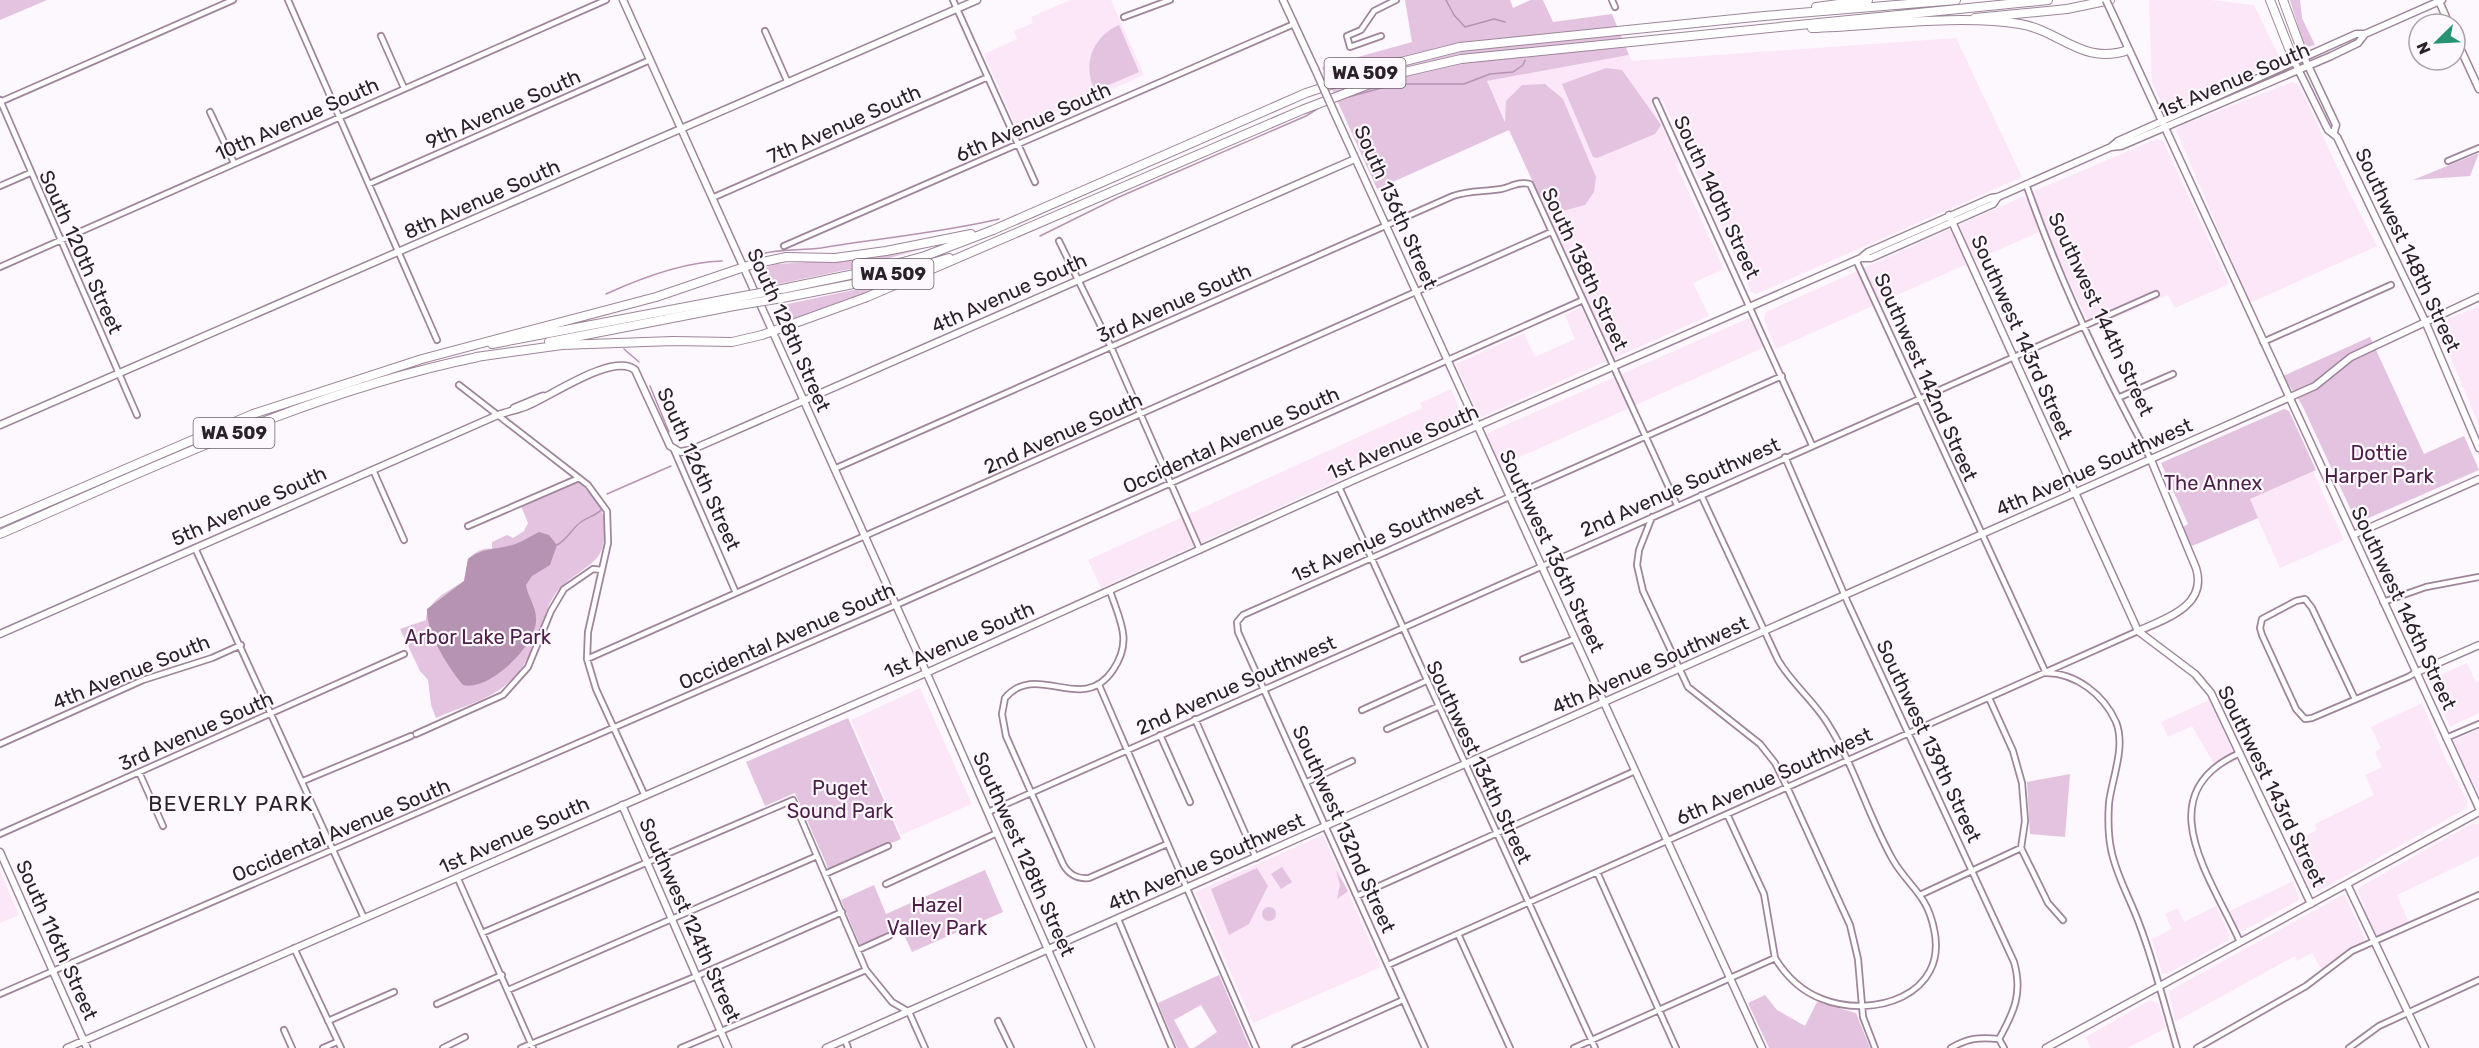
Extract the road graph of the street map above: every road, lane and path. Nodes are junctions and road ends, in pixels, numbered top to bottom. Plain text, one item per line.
1 (233, 0) edge
2 (288, 0) edge
3 (606, 0) edge
4 (623, 0) edge
5 (953, 0) edge
6 (977, 0) edge
7 (1170, 0) edge
8 (1283, 0) edge
9 (1396, 0) edge
10 (1612, 0) edge
11 (1868, 0) edge
12 (1956, 0) edge
13 (2048, 0) edge
14 (2108, 0) edge
15 (2270, 0) edge
16 (2283, 0) edge
17 (2440, 0) edge
18 (1615, 8) dead end
19 (957, 9) junction
20 (1764, 16) junction
21 (1124, 17) dead end
22 (1932, 22) junction
23 (1294, 24) junction
24 (1732, 31) junction
25 (765, 32) dead end
26 (2365, 34) junction
27 (381, 36) dead end
28 (1381, 36) dead end
29 (2128, 50) junction
30 (2304, 57) junction
31 (650, 60) junction
32 (2294, 61) junction
33 (2467, 63) edge
34 (2308, 66) junction
35 (2299, 71) junction
36 (988, 77) junction
37 (788, 83) junction
38 (404, 88) junction
39 (2479, 89) edge
40 (0, 101) edge
41 (1656, 101) dead end
42 (210, 112) dead end
43 (340, 116) junction
44 (2163, 124) junction
45 (682, 129) junction
46 (2334, 132) junction
47 (1019, 145) junction
48 (2479, 148) edge
49 (1355, 159) junction
50 (2448, 161) dead end
51 (234, 163) junction
52 (30, 173) junction
53 (1035, 182) dead end
54 (369, 184) junction
55 (1530, 184) joint
56 (2026, 184) junction
57 (0, 186) edge
58 (712, 198) junction
59 (1951, 218) junction
60 (1387, 226) junction
61 (993, 230) junction
62 (1551, 232) junction
63 (60, 240) junction
64 (1002, 240) junction
65 (1059, 242) dead end
66 (784, 246) dead end
67 (399, 253) junction
68 (1859, 259) junction
69 (742, 266) junction
70 (0, 267) edge
71 (1079, 280) junction
72 (2391, 285) dead end
73 (1416, 293) junction
74 (2156, 294) dead end
75 (2479, 297) edge
76 (1583, 300) junction
77 (734, 302) junction
78 (1751, 307) junction
79 (2425, 321) junction
80 (2084, 324) junction
81 (772, 332) junction
82 (437, 340) dead end
83 (2263, 342) junction
84 (1111, 347) junction
85 (449, 352) junction
86 (2012, 356) junction
87 (476, 357) junction
88 (1447, 360) junction
89 (626, 365) joint
90 (1614, 367) junction
91 (117, 374) junction
92 (2173, 374) dead end
93 (1782, 376) junction
94 (459, 385) dead end
95 (1919, 398) junction
96 (2120, 398) junction
97 (2288, 398) junction
98 (804, 402) junction
99 (137, 415) dead end
100 (1141, 415) junction
101 (498, 416) junction
102 (0, 425) edge
103 (1477, 428) junction
104 (1646, 436) junction
105 (1812, 445) junction
106 (2479, 448) edge
107 (674, 450) junction
108 (1785, 457) junction
109 (2151, 460) junction
110 (834, 469) junction
111 (373, 470) junction
112 (579, 478) junction
113 (2479, 479) edge
114 (1171, 484) junction
115 (1339, 487) junction
116 (2074, 494) junction
117 (1701, 495) junction
118 (1509, 496) junction
119 (1677, 505) junction
120 (1652, 517) junction
121 (0, 523) edge
122 (468, 526) dead end
123 (0, 534) edge
124 (2353, 535) junction
125 (1981, 536) junction
126 (865, 537) junction
127 (404, 540) dead end
128 (195, 548) junction
129 (1200, 550) junction
130 (1371, 558) junction
131 (1541, 565) junction
132 (602, 570) junction
133 (2479, 577) edge
134 (1110, 591) junction
135 (736, 592) junction
136 (1846, 596) junction
137 (2383, 602) junction
138 (895, 605) junction
139 (2172, 616) joint
140 (1237, 622) joint
141 (1401, 627) junction
142 (2138, 631) junction
143 (1765, 632) junction
144 (0, 634) edge
145 (1574, 639) junction
146 (241, 645) junction
147 (2479, 645) edge
148 (404, 654) dead end
149 (587, 659) junction
150 (1523, 659) dead end
151 (1680, 669) junction
152 (2046, 672) junction
153 (926, 673) junction
154 (2415, 673) junction
155 (1426, 681) junction
156 (1099, 685) junction
157 (1264, 689) junction
158 (1989, 698) junction
159 (2355, 699) junction
160 (1604, 703) junction
161 (1437, 707) junction
162 (1362, 710) dead end
163 (272, 714) junction
164 (1196, 719) junction
165 (2479, 724) edge
166 (614, 728) junction
167 (1387, 729) dead end
168 (1909, 734) junction
169 (1160, 735) junction
170 (2446, 738) junction
171 (0, 744) edge
172 (1126, 751) junction
173 (2240, 753) junction
174 (1352, 761) dead end
175 (1848, 761) junction
176 (1464, 765) junction
177 (1635, 771) junction
178 (139, 772) junction
179 (303, 781) junction
180 (1307, 782) junction
181 (1787, 787) junction
182 (1032, 794) junction
183 (645, 796) junction
184 (1190, 802) dead end
185 (622, 806) junction
186 (2479, 810) edge
187 (988, 812) junction
188 (1727, 814) junction
189 (163, 826) dead end
190 (1326, 827) junction
191 (997, 833) junction
192 (0, 834) edge
193 (1496, 835) junction
194 (1667, 842) junction
195 (1167, 844) junction
196 (888, 846) dead end
197 (333, 849) junction
198 (2021, 849) junction
199 (0, 852) edge
200 (817, 856) junction
201 (1256, 858) junction
202 (646, 861) junction
203 (1973, 870) junction
204 (1597, 872) junction
205 (825, 874) junction
206 (458, 879) junction
207 (886, 884) dead end
208 (2347, 884) junction
209 (1187, 889) junction
210 (1922, 894) junction
211 (2479, 895) edge
212 (1357, 897) junction
213 (1528, 903) junction
214 (2311, 904) junction
215 (842, 912) junction
216 (364, 918) junction
217 (672, 919) junction
218 (1118, 920) junction
219 (2063, 920) dead end
220 (482, 933) junction
221 (1458, 934) junction
222 (889, 936) dead end
223 (2373, 941) junction
224 (2240, 942) junction
225 (294, 948) junction
226 (858, 950) junction
227 (1048, 951) junction
228 (1775, 958) junction
229 (1388, 965) junction
230 (866, 970) junction
231 (52, 973) junction
232 (502, 975) junction
233 (697, 976) junction
234 (1729, 978) junction
235 (2479, 980) edge
236 (2160, 986) junction
237 (508, 990) junction
238 (394, 992) dead end
239 (0, 994) edge
240 (1403, 1000) junction
241 (437, 1004) dead end
242 (1861, 1006) junction
243 (1659, 1011) junction
244 (909, 1012) junction
245 (2407, 1012) junction
246 (328, 1021) junction
247 (998, 1021) dead end
248 (284, 1030) dead end
249 (720, 1031) junction
250 (465, 1037) dead end
251 (845, 1040) junction
252 (1999, 1040) junction
253 (84, 1041) junction
254 (1591, 1041) junction
255 (338, 1042) junction
256 (532, 1046) edge
257 (68, 1048) edge
258 (87, 1048) edge
259 (292, 1048) edge
260 (323, 1048) edge
261 (340, 1048) edge
262 (443, 1048) edge
263 (520, 1048) edge
264 (681, 1048) edge
265 (728, 1048) edge
266 (826, 1048) edge
267 (848, 1048) edge
268 (925, 1048) edge
269 (1011, 1048) edge
270 (1091, 1048) edge
271 (1172, 1048) edge
272 (1256, 1048) edge
273 (1295, 1048) edge
274 (1425, 1048) edge
275 (1510, 1048) edge
276 (1574, 1048) edge
277 (1594, 1048) edge
278 (1676, 1048) edge
279 (1762, 1048) edge
280 (1875, 1048) edge
281 (1951, 1048) edge
282 (2004, 1048) edge
283 (2046, 1048) edge
284 (2177, 1048) edge
285 (2197, 1048) edge
286 (2349, 1048) edge
287 (2425, 1048) edge

1 - 40 street
2 - 43 street
3 - 38 street, 10th Avenue South
4 - 31 street, South 128th Street
5 - 19 street
6 - 19 street, 8th Avenue South
7 - 21 street
8 - 23 street, South 136th Street
9 - 28 street
10 - 18 street
11 - 20 highway
12 - 20 highway, WA 509
13 - 24 highway, WA 509
14 - 22 highway
14 - 29 street, Southwest 146th Street, bridge
15 - 32 highway
16 - 30 highway
17 - 26 street, 1st Avenue South
19 - 36 street
19 - 37 street, 8th Avenue South
20 - 61 highway, WA 509
22 - 24 highway
22 - 29 highway
23 - 47 street, 6th Avenue South
23 - 49 street, South 136th Street, bridge
24 - 64 highway, WA 509
25 - 37 street
26 - 30 street, 1st Avenue South
26 - 34 street, 1st Avenue South
27 - 38 street
29 - 44 street, Southwest 146th Street
30 - 32 street, 1st Avenue South
30 - 34 street, Southwest 148th Street
31 - 45 street, South 128th Street
31 - 54 street, 9th Avenue South
32 - 35 street, Southwest 148th Street
32 - 44 street, 1st Avenue South
33 - 39 street
34 - 35 street, 1st Avenue South
34 - 46 street, Southwest 148th Street
35 - 44 street, 1st Avenue South
35 - 46 street, Southwest 148th Street
36 - 47 street
36 - 58 street, 7th Avenue South
37 - 45 street, 8th Avenue South
38 - 43 street, 10th Avenue South
40 - 52 street, South 120th Street
41 - 78 street, South 140th Street
42 - 51 street
43 - 51 street, 10th Avenue South
43 - 54 street
44 - 56 street, 1st Avenue South
44 - 83 street, Southwest 146th Street
45 - 58 street, South 128th Street
45 - 67 street, 8th Avenue South
46 - 79 street, Southwest 148th Street
47 - 53 street
47 - 66 street, 6th Avenue South
48 - 50 street
49 - 60 street, South 136th Street
49 - 71 street, 4th Avenue South
51 - 63 street, 10th Avenue South
52 - 57 street
52 - 63 street, South 120th Street
54 - 67 street
55 - 60 street, 3rd Avenue South
55 - 62 street, South 138th Street
56 - 59 street, 1st Avenue South
56 - 80 street, Southwest 144th Street
58 - 69 street, South 128th Street
59 - 68 street, 1st Avenue South
59 - 86 street, Southwest 143rd Street
60 - 73 street, South 136th Street
60 - 84 street, 3rd Avenue South
61 - 69 highway
61 - 77 highway, WA 509, bridge
62 - 73 street, 2nd Avenue South
62 - 76 street, South 138th Street
63 - 70 street, 10th Avenue South
63 - 91 street, South 120th Street
64 - 77 highway, WA 509, bridge
64 - 81 highway
65 - 71 street
67 - 82 street
67 - 91 street, 8th Avenue South
68 - 78 street, 1st Avenue South
68 - 95 street, Southwest 142nd Street
69 - 81 street, South 128th Street
69 - 85 highway
71 - 84 street
71 - 98 street, 4th Avenue South
72 - 83 street
73 - 88 street, South 136th Street
73 - 100 street, 2nd Avenue South
74 - 80 street, 2nd Avenue Southwest
75 - 79 street, 4th Avenue Southwest
76 - 88 street, Occidental Avenue South
76 - 90 street, South 138th Street
77 - 85 highway, WA 509
77 - 87 highway, WA 509
78 - 90 street, 1st Avenue South
78 - 93 street, South 140th Street
79 - 97 street, 4th Avenue Southwest
79 - 106 street, Southwest 148th Street
80 - 86 street, 2nd Avenue Southwest
80 - 96 street, Southwest 144th Street
81 - 87 highway
81 - 98 street, South 128th Street
83 - 97 street, Southwest 146th Street
84 - 100 street
84 - 110 street, 3rd Avenue South
85 - 121 highway, WA 509
86 - 95 street, 2nd Avenue Southwest
86 - 116 street, Southwest 143rd Street
87 - 123 highway, WA 509
88 - 103 street, South 136th Street
88 - 114 street, Occidental Avenue South
89 - 101 street, 5th Avenue South
89 - 107 street, South 126th Street
90 - 103 street, 1st Avenue South
90 - 104 street, South 138th Street
91 - 99 street, South 120th Street
91 - 102 street, 8th Avenue South
92 - 96 street
93 - 104 street, 1st Avenue Southwest
93 - 105 street, South 140th Street
94 - 101 street
95 - 105 street, 2nd Avenue Southwest
95 - 125 street, Southwest 142nd Street
96 - 109 street, Southwest 144th Street
97 - 109 street, 4th Avenue Southwest
97 - 124 street, Southwest 146th Street
98 - 107 street, 4th Avenue South
98 - 110 street, South 128th Street
100 - 114 street
100 - 126 street, 2nd Avenue South
101 - 111 street, 5th Avenue South
101 - 112 street
103 - 115 street, 1st Avenue South
103 - 118 street, Southwest 136th Street
104 - 118 street, 1st Avenue Southwest
104 - 119 street, South 138th Street
105 - 108 street, 2nd Avenue Southwest
107 - 135 street, South 126th Street
108 - 117 street, 2nd Avenue Southwest
108 - 136 street, Southwest 139th Street
109 - 116 street, 4th Avenue Southwest
109 - 139 street, Southwest 144th Street
110 - 126 street, South 128th Street
111 - 127 street
111 - 128 street, 5th Avenue South
112 - 122 street
112 - 132 street
113 - 124 street
114 - 129 street
114 - 138 street, Occidental Avenue South
115 - 129 street, 1st Avenue South
115 - 130 street, Southwest 134th Street
116 - 125 street, 4th Avenue Southwest
116 - 142 street, Southwest 143rd Street
117 - 119 street, 2nd Avenue Southwest
117 - 143 street
118 - 130 street, 1st Avenue Southwest
118 - 131 street, Southwest 136th Street
119 - 120 street, 2nd Avenue Southwest
120 - 131 street, 2nd Avenue Southwest
120 - 151 street
124 - 137 street, Southwest 146th Street
125 - 136 street, 4th Avenue Southwest
125 - 152 street, Southwest 142nd Street
126 - 135 street, 2nd Avenue South
126 - 138 street, South 128th Street
128 - 144 street, 5th Avenue South
128 - 146 street
129 - 134 street, 1st Avenue South
130 - 140 street, 1st Avenue Southwest
130 - 141 street, Southwest 134th Street
131 - 141 street, 2nd Avenue Southwest
131 - 145 street, Southwest 136th Street
132 - 149 street
132 - 179 street
133 - 137 street
134 - 153 street, 1st Avenue South
134 - 156 street
135 - 149 street, 2nd Avenue South
136 - 143 street, 4th Avenue Southwest
136 - 168 street, Southwest 139th Street
137 - 154 street, Southwest 146th Street
138 - 153 street, South 128th Street
138 - 166 street, Occidental Avenue South
139 - 142 street, 6th Avenue Southwest
140 - 157 street, Southwest 132nd Street
141 - 155 street, Southwest 134th Street
141 - 157 street, 2nd Avenue Southwest
142 - 152 street, 6th Avenue Southwest
142 - 173 street, Southwest 143rd Street
143 - 151 street, 4th Avenue Southwest
143 - 175 street
145 - 150 street
145 - 160 street, Southwest 136th Street
146 - 163 street
146 - 171 street, 4th Avenue South
147 - 154 street
148 - 163 street, 3rd Avenue South
149 - 166 street
151 - 160 street, 4th Avenue Southwest
151 - 181 street
152 - 158 street, 6th Avenue Southwest
152 - 236 street
153 - 183 street, 1st Avenue South
153 - 187 street, Southwest 128th Street
154 - 159 street
154 - 170 street, Southwest 146th Street
155 - 161 street, Southwest 134th Street
155 - 162 street
156 - 172 street
156 - 182 street
157 - 164 street, 2nd Avenue Southwest
157 - 180 street, Southwest 132nd Street
158 - 168 street, 6th Avenue Southwest
158 - 198 street
159 - 159 street
160 - 176 street, 4th Avenue Southwest
160 - 177 street, Southwest 136th Street
161 - 167 street
161 - 176 street, Southwest 134th Street
163 - 178 street, 3rd Avenue South
163 - 179 street
164 - 169 street, 2nd Avenue Southwest
164 - 201 street
165 - 170 street
166 - 183 street
166 - 197 street, Occidental Avenue South
168 - 175 street, 6th Avenue Southwest
168 - 203 street, Southwest 139th Street
169 - 172 street, 2nd Avenue Southwest
169 - 184 street
170 - 186 street, Southwest 146th Street
172 - 182 street, 2nd Avenue Southwest
172 - 195 street
173 - 214 street, Southwest 143rd Street
173 - 224 street
174 - 180 street
175 - 181 street, 6th Avenue Southwest
175 - 210 street
176 - 190 street, 4th Avenue Southwest
176 - 193 street, Southwest 134th Street
177 - 193 street
177 - 194 street, Southwest 136th Street
178 - 189 street
178 - 192 street, 3rd Avenue South
179 - 197 street
180 - 190 street, Southwest 132nd Street
181 - 188 street, 6th Avenue Southwest
181 - 242 street
182 - 187 street, 2nd Avenue Southwest
182 - 195 street
183 - 185 street, 1st Avenue South
185 - 202 street, Southwest 124th Street
185 - 206 street, 1st Avenue South
186 - 208 street
187 - 191 street, Southwest 128th Street
188 - 194 street, 6th Avenue Southwest
188 - 228 street
190 - 201 street, 4th Avenue Southwest
190 - 212 street, Southwest 132nd Street
191 - 207 street
191 - 227 street, Southwest 128th Street
193 - 212 street
193 - 213 street, Southwest 134th Street
194 - 204 street, 6th Avenue Southwest
194 - 234 street, Southwest 136th Street
195 - 209 street
196 - 205 street
197 - 216 street
197 - 231 street, Occidental Avenue South
198 - 203 street
198 - 219 street
199 - 231 street, South 116th Street
200 - 202 street
200 - 205 street
200 - 217 street
201 - 209 street, 4th Avenue Southwest
202 - 217 street, Southwest 124th Street
202 - 220 street
203 - 210 street
203 - 252 street, Southwest 139th Street
204 - 213 street, 6th Avenue Southwest
204 - 243 street
205 - 215 street
206 - 216 street, 1st Avenue South
206 - 220 street
208 - 214 street
208 - 223 street
209 - 218 street, 4th Avenue Southwest
209 - 272 street
210 - 242 street
211 - 223 street
212 - 229 street, Southwest 132nd Street
213 - 221 street, 6th Avenue Southwest
213 - 254 street, Southwest 134th Street
214 - 224 street
215 - 226 street
215 - 233 street
216 - 225 street, 1st Avenue South
217 - 233 street, Southwest 124th Street
217 - 237 street
218 - 227 street, 4th Avenue Southwest
218 - 271 street
220 - 232 street
221 - 229 street, 6th Avenue Southwest
221 - 275 street
222 - 226 street
223 - 245 street
223 - 285 street
224 - 236 street
225 - 246 street
225 - 253 street, 1st Avenue South
226 - 230 street
227 - 244 street, 4th Avenue Southwest
227 - 270 street, Southwest 128th Street
228 - 234 street
228 - 242 street
229 - 240 street, Southwest 132nd Street
230 - 244 street
230 - 249 street
231 - 239 street, Occidental Avenue South
231 - 253 street, South 116th Street
232 - 237 street
232 - 241 street
233 - 249 street, Southwest 124th Street
233 - 256 street
234 - 243 street
234 - 279 street, Southwest 136th Street
235 - 245 street
236 - 283 street
236 - 284 street
237 - 256 street
238 - 246 street
240 - 273 street
240 - 274 street, Southwest 132nd Street
242 - 280 street
243 - 254 street
243 - 278 street
244 - 251 street, 4th Avenue Southwest
244 - 268 street
245 - 286 street
245 - 287 street
246 - 255 street
247 - 269 street
248 - 259 street
249 - 264 street
249 - 265 street, Southwest 124th Street
250 - 262 street
251 - 266 street, 4th Avenue Southwest
251 - 267 street
252 - 281 street
252 - 282 street
253 - 257 street, 1st Avenue South
253 - 258 street, South 116th Street
254 - 276 street
254 - 277 street, Southwest 134th Street
255 - 260 street
255 - 261 street
256 - 263 street

